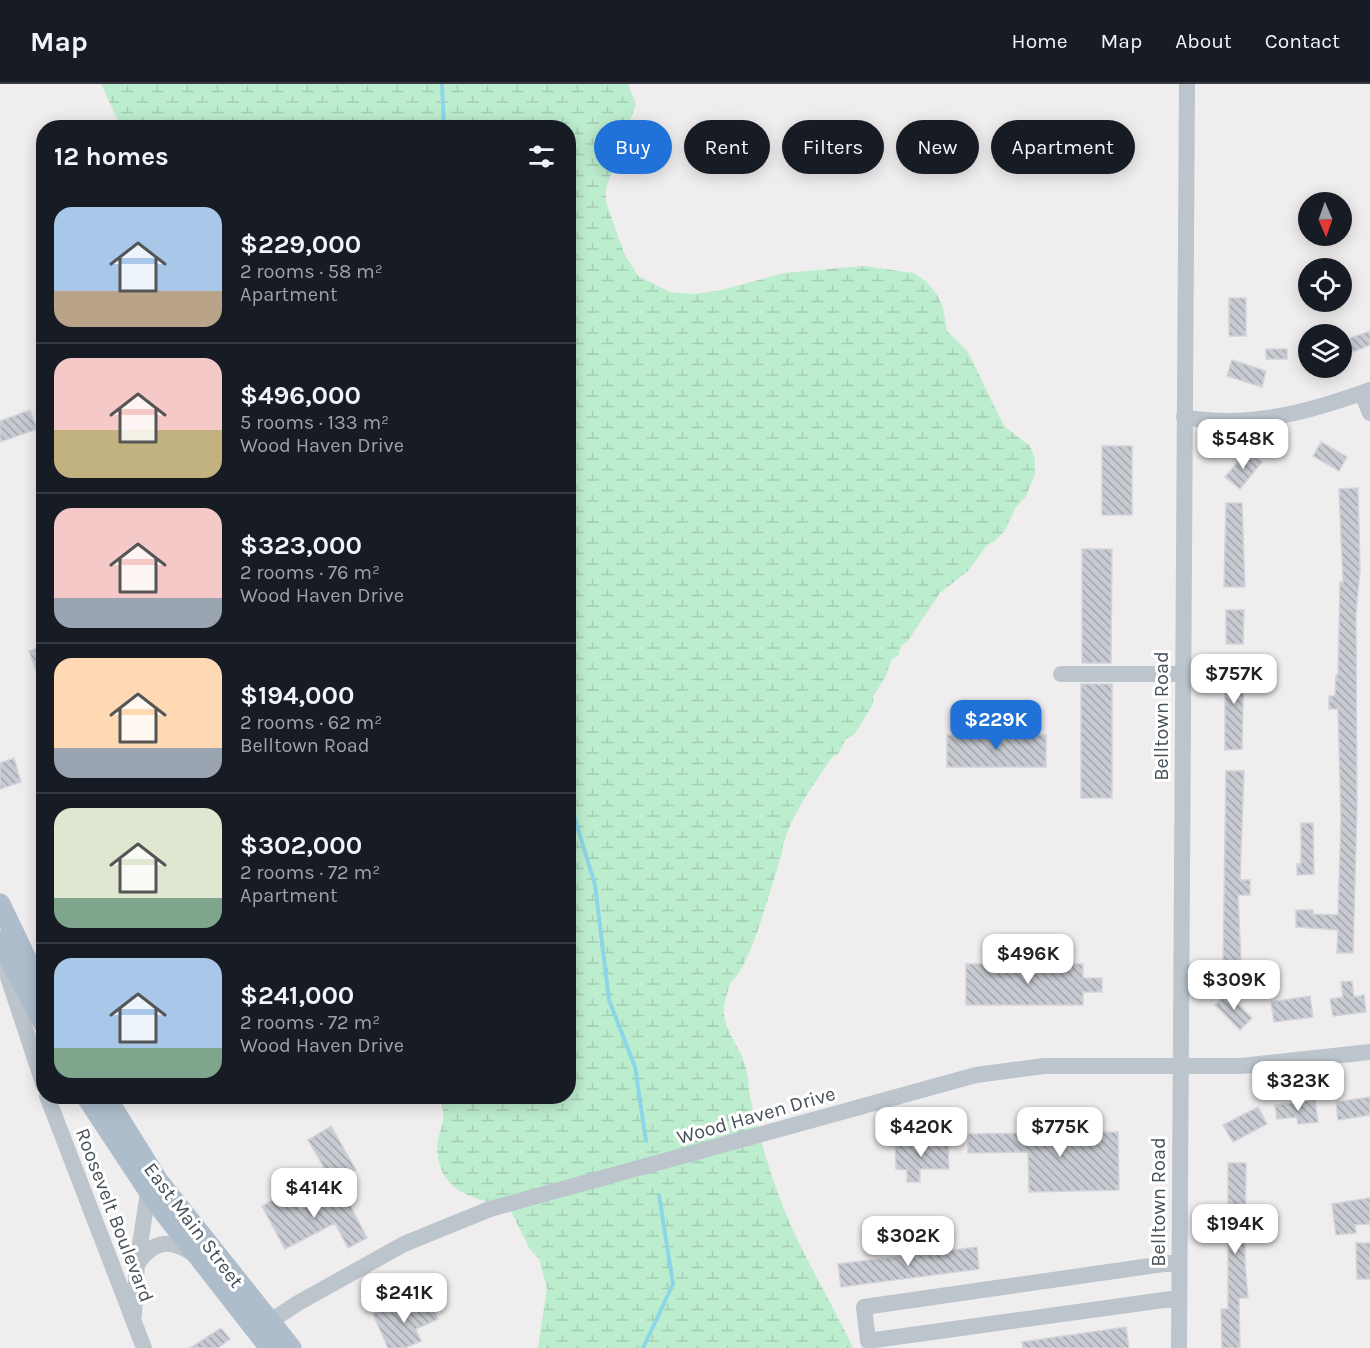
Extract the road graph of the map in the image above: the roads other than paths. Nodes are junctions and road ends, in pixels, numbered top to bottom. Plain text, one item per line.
1 (1187, 84) edge
2 (1366, 391) edge
3 (1370, 413) edge
4 (1184, 417) junction
5 (1060, 674) dead end
6 (1182, 675) junction
7 (2, 912) edge
8 (0, 941) edge
9 (0, 952) edge
10 (36, 980) edge
11 (36, 1009) edge
12 (1370, 1052) edge
13 (36, 1062) edge
14 (1179, 1067) junction
15 (50, 1104) edge
16 (92, 1104) edge
17 (109, 1104) edge
18 (150, 1181) junction
19 (195, 1255) junction
20 (1178, 1262) junction
21 (137, 1264) junction
22 (1178, 1298) junction
23 (134, 1322) junction
24 (263, 1327) junction
25 (144, 1348) edge
26 (270, 1348) edge
27 (291, 1348) edge
28 (1179, 1348) edge

1 - 4 street, Belltown Road
2 - 3 street
2 - 4 street
4 - 6 street, Belltown Road
5 - 6 street
6 - 14 street, Belltown Road
7 - 10 main road
8 - 11 main road
9 - 13 street
12 - 14 street, Wood Haven Drive
14 - 20 street, Belltown Road
14 - 24 street, Wood Haven Drive
15 - 23 street, Roosevelt Boulevard
16 - 18 main road, East Main Street
17 - 18 main road, East Main Street
18 - 19 main road, East Main Street
18 - 21 street
18 - 24 main road, East Main Street
19 - 21 street
19 - 24 main road, East Main Street
20 - 22 street, Belltown Road
20 - 22 street
21 - 23 street
22 - 28 street, Belltown Road
23 - 25 street, Roosevelt Boulevard
24 - 26 main road, East Main Street
24 - 27 main road, East Main Street

